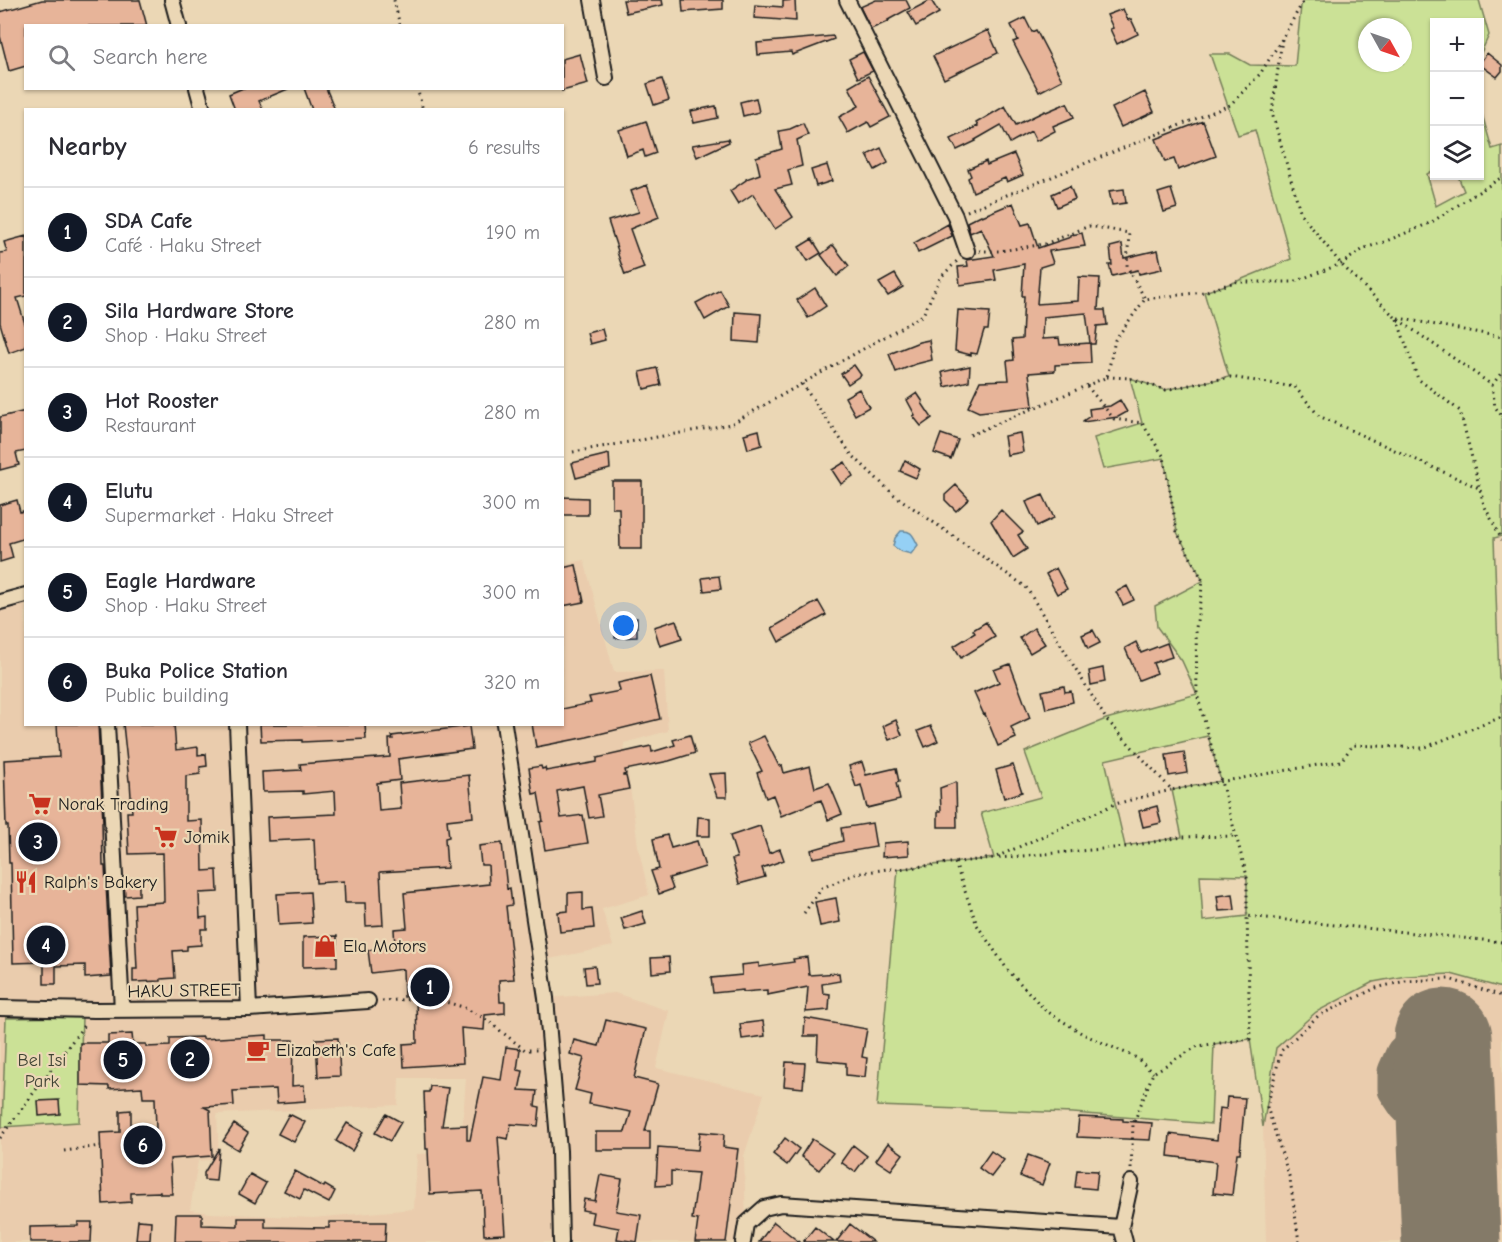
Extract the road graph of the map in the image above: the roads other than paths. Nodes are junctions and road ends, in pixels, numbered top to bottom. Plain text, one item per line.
1 (172, 0) edge
2 (592, 0) edge
3 (847, 0) edge
4 (179, 24) edge
5 (606, 78) dead end
6 (199, 90) edge
7 (203, 108) edge
8 (967, 250) road end
9 (24, 596) edge
10 (0, 602) edge
11 (107, 726) edge
12 (237, 726) edge
13 (504, 726) edge
14 (374, 1001) road end
15 (0, 1008) edge
16 (249, 1009) junction
17 (122, 1010) junction
18 (1131, 1182) road end
19 (1120, 1227) junction
20 (561, 1242) edge
21 (743, 1242) edge
22 (1125, 1242) edge

1 - 4 street
2 - 5 street
3 - 8 street
6 - 7 street
9 - 10 street
11 - 17 street
12 - 16 street
13 - 20 street
14 - 16 street, HAKU STREET
15 - 17 street, HAKU STREET
16 - 17 street, HAKU STREET
18 - 19 street
19 - 21 street
19 - 22 street

